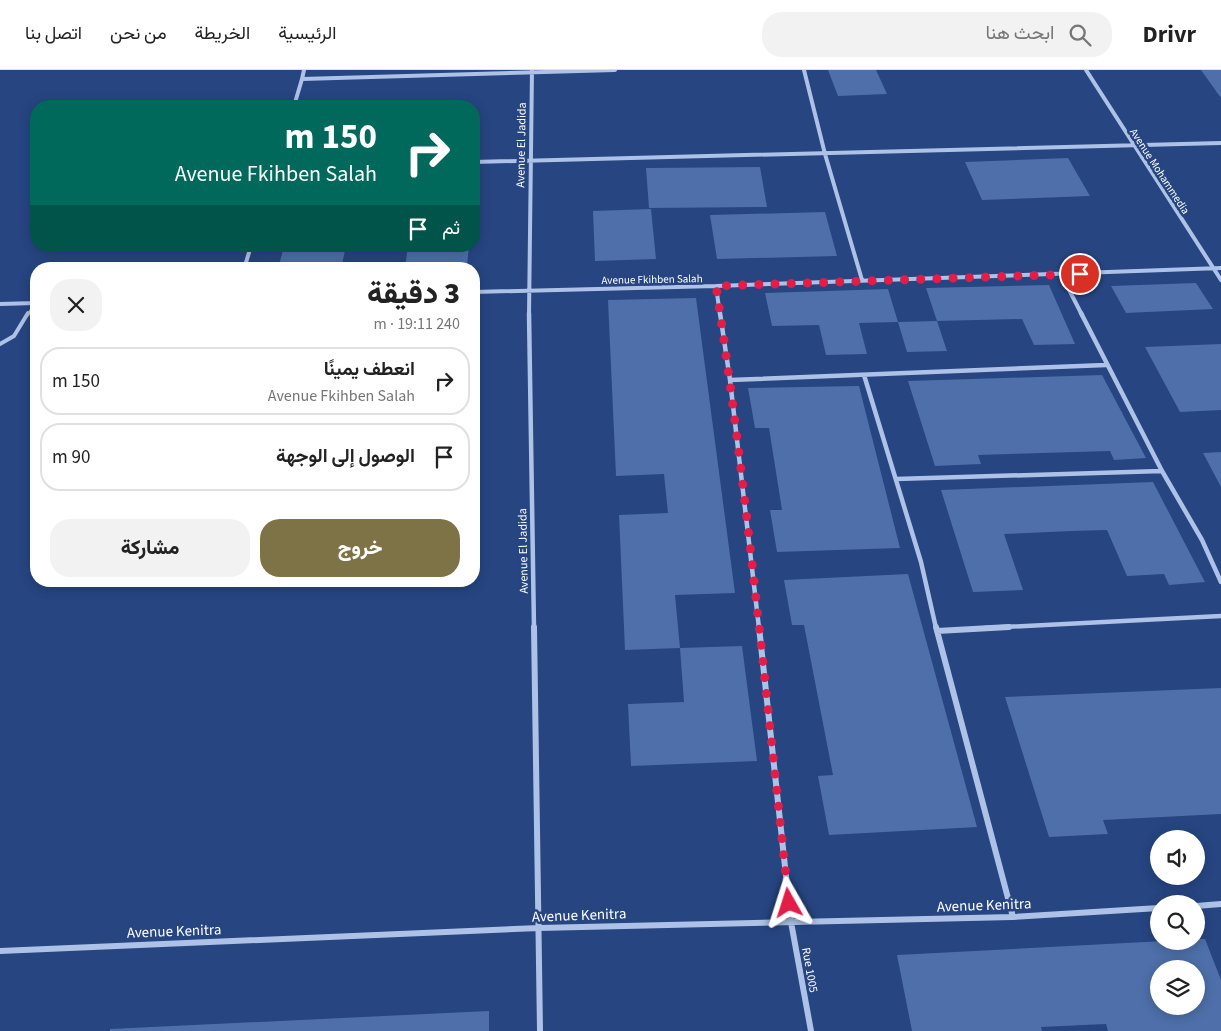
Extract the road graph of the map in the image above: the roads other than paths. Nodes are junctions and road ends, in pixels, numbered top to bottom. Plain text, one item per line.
1 (304, 70) edge
2 (615, 70) edge
3 (804, 70) edge
4 (1086, 70) edge
5 (532, 71) edge
6 (302, 79) junction
7 (296, 100) edge
8 (1221, 143) edge
9 (1134, 146) junction
10 (825, 154) junction
11 (480, 162) edge
12 (531, 162) junction
13 (1213, 268) junction
14 (1221, 268) edge
15 (1062, 274) junction
16 (862, 280) junction
17 (1221, 280) edge
18 (716, 286) junction
19 (529, 291) junction
20 (480, 292) edge
21 (30, 303) edge
22 (0, 304) edge
23 (30, 312) edge
24 (0, 344) edge
25 (1106, 365) junction
26 (864, 375) junction
27 (730, 380) junction
28 (1162, 471) junction
29 (896, 480) junction
30 (1221, 582) edge
31 (1221, 616) edge
32 (937, 631) junction
33 (1221, 904) edge
34 (1205, 905) edge
35 (1150, 909) edge
36 (1013, 917) junction
37 (791, 922) junction
38 (539, 928) junction
39 (0, 951) edge
40 (540, 1031) edge
41 (811, 1031) edge

1 - 6 street
2 - 5 street
3 - 10 street
4 - 9 street, Avenue Mohammedia
5 - 6 street
5 - 12 street, Avenue El Jadida
6 - 7 street
8 - 9 street
9 - 10 street
9 - 13 street, Avenue Mohammedia
10 - 12 street
10 - 16 street
11 - 12 street
12 - 19 street, Avenue El Jadida
13 - 14 street, Avenue Fkihben Salah
13 - 15 street, Avenue Fkihben Salah
13 - 17 street, Avenue Mohammedia
15 - 16 street, Avenue Fkihben Salah
15 - 25 street
16 - 18 street, Avenue Fkihben Salah
18 - 19 street, Avenue Fkihben Salah
18 - 27 street, Rue 1005
19 - 20 street, Avenue Fkihben Salah
19 - 38 street, Avenue El Jadida
21 - 22 street
23 - 24 lane
25 - 26 street
25 - 28 street
26 - 27 street
26 - 29 street
27 - 37 street, Rue 1005
28 - 29 street
28 - 30 street
29 - 32 street
31 - 32 street
32 - 36 street
33 - 34 street
35 - 36 street, Avenue Kenitra
36 - 37 street, Avenue Kenitra
37 - 38 street, Avenue Kenitra
37 - 41 street, Rue 1005
38 - 39 street, Avenue Kenitra
38 - 40 street, Avenue El Jadida

